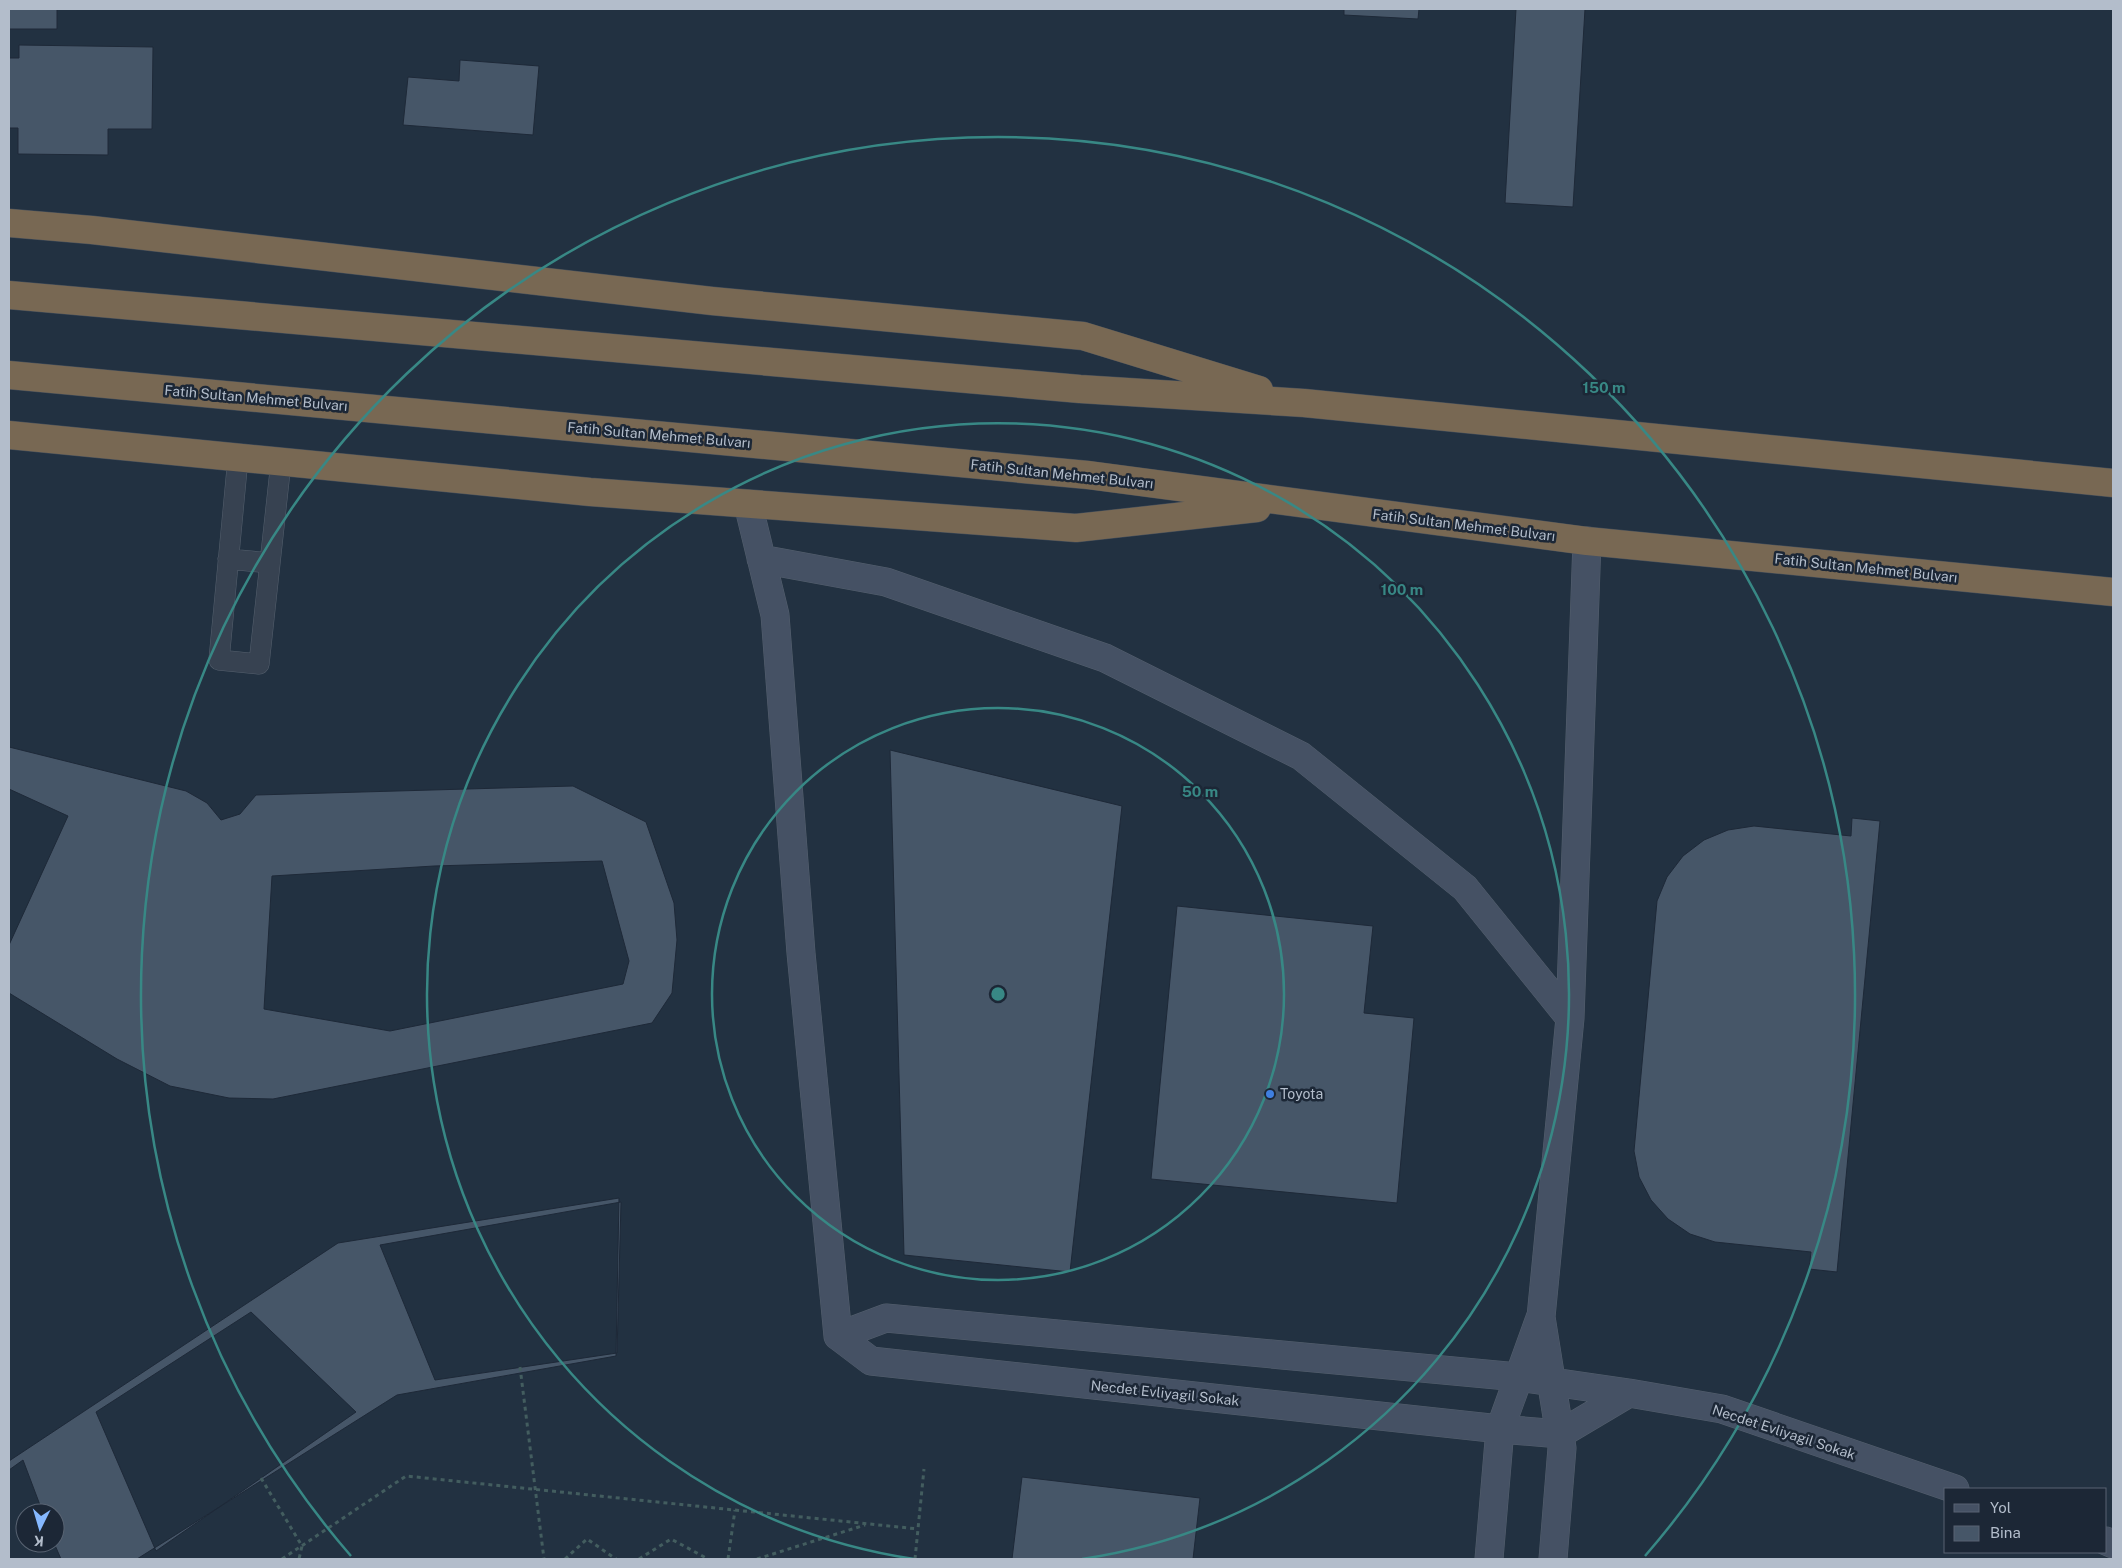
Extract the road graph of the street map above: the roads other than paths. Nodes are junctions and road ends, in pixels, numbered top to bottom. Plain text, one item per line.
1 (9, 223) edge
2 (9, 295) edge
3 (9, 375) edge
4 (1304, 403) junction
5 (9, 435) edge
6 (238, 458) junction
7 (281, 462) junction
8 (2113, 483) edge
9 (748, 504) junction
10 (1298, 504) junction
11 (1587, 541) junction
12 (228, 559) junction
13 (761, 560) junction
14 (270, 563) junction
15 (2113, 592) edge
16 (1570, 1018) junction
17 (1541, 1317) junction
18 (838, 1336) junction
19 (1518, 1377) junction
20 (1552, 1383) junction
21 (1629, 1393) junction
22 (1500, 1429) junction
23 (1560, 1434) junction
24 (1952, 1488) edge
25 (1489, 1559) edge
26 (1553, 1559) edge

1 - 4 highway
2 - 4 highway
3 - 10 highway, Fatih Sultan Mehmet Bulvarı
4 - 8 highway
5 - 6 highway
6 - 7 highway
6 - 12 lane
7 - 9 highway
7 - 14 lane
9 - 10 highway
9 - 13 street
10 - 11 highway, Fatih Sultan Mehmet Bulvarı
11 - 15 highway, Fatih Sultan Mehmet Bulvarı
11 - 16 street
12 - 14 lane
12 - 14 lane
13 - 16 street
13 - 18 street
16 - 17 street
17 - 19 street
17 - 20 street
18 - 19 street, Necdet Evliyagil Sokak
18 - 22 street, Necdet Evliyagil Sokak
19 - 20 street, Necdet Evliyagil Sokak
19 - 22 street
20 - 21 street, Necdet Evliyagil Sokak
20 - 23 street
21 - 23 street
21 - 24 street, Necdet Evliyagil Sokak
22 - 23 street, Necdet Evliyagil Sokak
22 - 25 street
23 - 26 street

